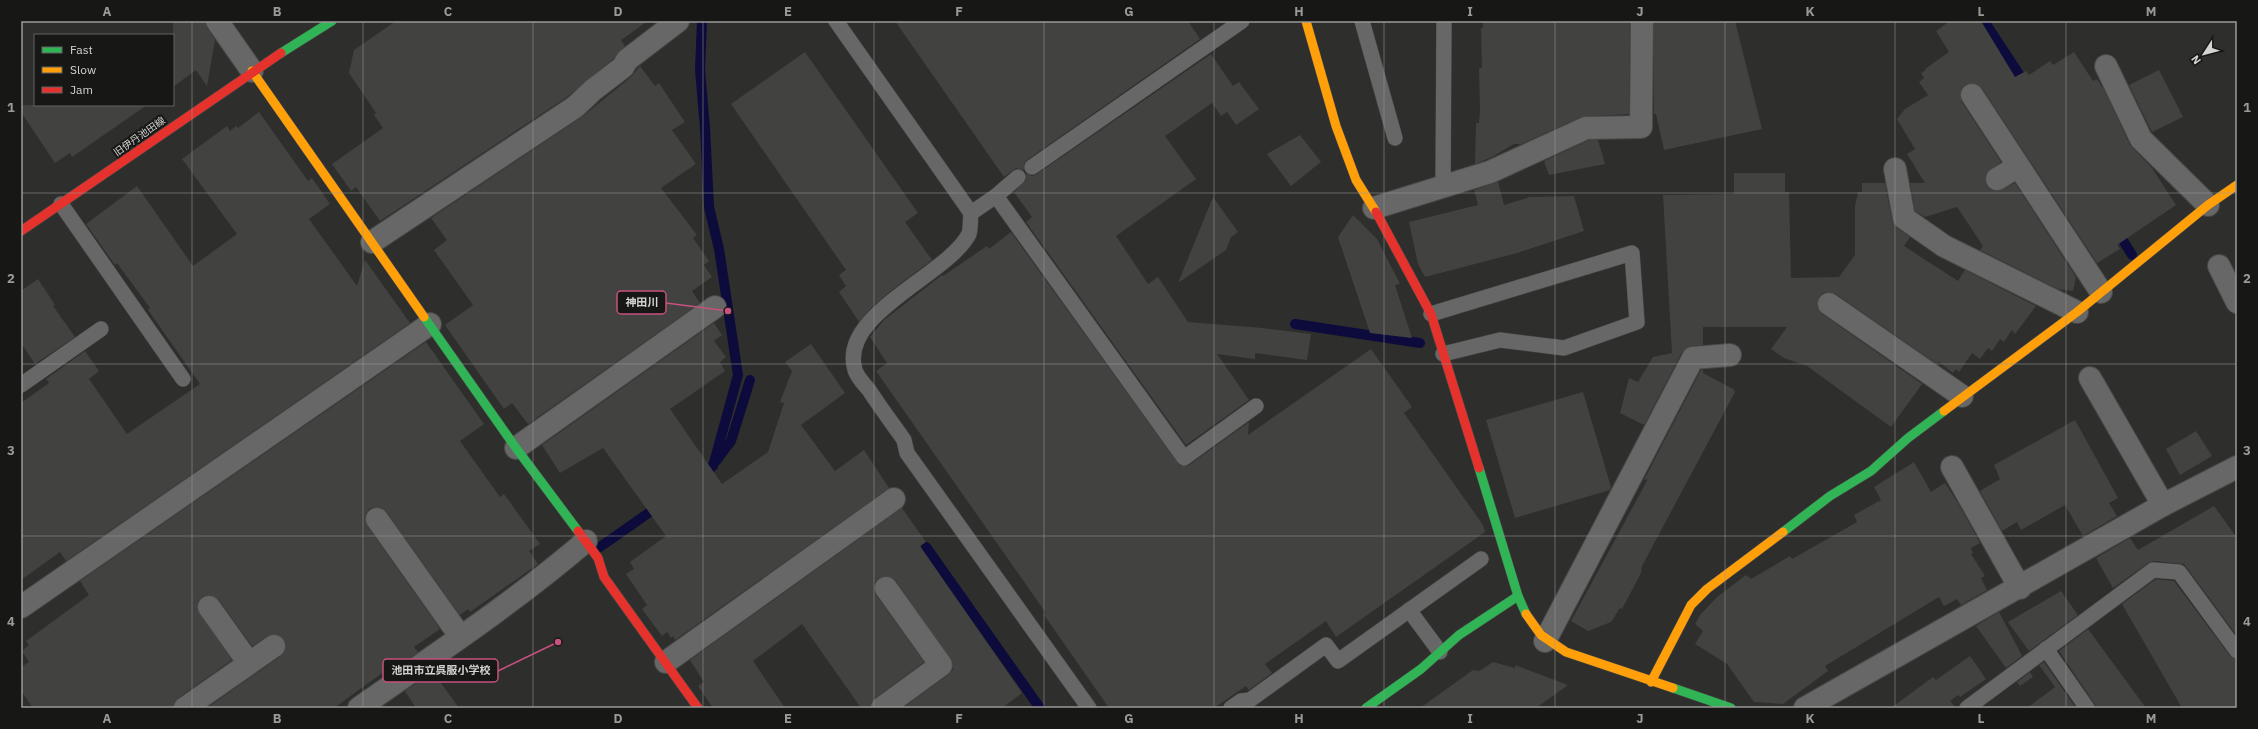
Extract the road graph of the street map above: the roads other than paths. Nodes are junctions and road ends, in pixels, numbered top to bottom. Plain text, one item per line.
1 (217, 21) edge
2 (332, 21) edge
3 (678, 21) edge
4 (836, 21) edge
5 (1242, 21) edge
6 (1306, 21) edge
7 (1362, 21) edge
8 (1444, 21) edge
9 (1642, 21) edge
10 (2106, 66) dead end
11 (252, 71) junction
12 (1972, 95) dead end
13 (1395, 138) dead end
14 (1032, 167) dead end
15 (2018, 167) junction
16 (1895, 169) dead end
17 (1018, 177) dead end
18 (1997, 179) dead end
19 (2237, 185) edge
20 (1443, 187) junction
21 (996, 196) junction
22 (61, 204) junction
23 (2208, 205) junction
24 (1374, 208) junction
25 (970, 213) junction
26 (21, 231) edge
27 (372, 242) junction
28 (2219, 266) dead end
29 (2101, 292) junction
30 (2237, 302) edge
31 (1829, 304) dead end
32 (715, 307) dead end
33 (2077, 312) junction
34 (1431, 314) junction
35 (430, 324) junction
36 (101, 330) dead end
37 (1443, 354) junction
38 (1730, 355) dead end
39 (2090, 378) dead end
40 (183, 379) dead end
41 (21, 385) edge
42 (1962, 396) junction
43 (1256, 406) dead end
44 (516, 448) junction
45 (1952, 467) dead end
46 (2237, 467) edge
47 (894, 499) dead end
48 (2162, 505) junction
49 (377, 519) dead end
50 (586, 541) junction
51 (1481, 559) dead end
52 (886, 588) dead end
53 (2020, 588) junction
54 (1518, 596) junction
55 (21, 607) edge
56 (209, 607) dead end
57 (1409, 610) junction
58 (460, 636) junction
59 (1545, 641) junction
60 (274, 646) dead end
61 (2046, 649) junction
62 (2237, 651) edge
63 (1440, 652) junction
64 (666, 662) junction
65 (249, 663) junction
66 (1651, 682) junction
67 (1381, 703) edge
68 (185, 708) edge
69 (359, 708) edge
70 (698, 708) edge
71 (882, 708) edge
72 (1089, 708) edge
73 (1231, 708) edge
74 (1366, 708) edge
75 (1731, 708) edge
76 (1805, 708) edge
77 (1967, 708) edge
78 (2087, 708) edge

1 - 11 street
2 - 11 street, 旧伊丹池田線
3 - 27 street
4 - 25 lane
5 - 14 lane
6 - 24 street
7 - 13 lane
8 - 20 lane
9 - 20 street
10 - 23 street
11 - 22 street, 旧伊丹池田線
11 - 27 street
12 - 15 street
15 - 18 street
15 - 29 street
16 - 33 street
17 - 21 lane
19 - 23 street
20 - 24 street
21 - 25 lane
21 - 43 lane
22 - 26 street, 旧伊丹池田線
22 - 40 lane
23 - 29 street
24 - 34 street
25 - 72 lane
27 - 35 street
28 - 30 street
29 - 33 street
31 - 42 street
32 - 44 street
33 - 42 street
34 - 37 street
34 - 37 lane
35 - 44 street
35 - 55 street
36 - 41 lane
37 - 54 street
38 - 59 street
39 - 48 street
42 - 66 street
44 - 50 street
45 - 53 street
46 - 48 street
47 - 64 street
48 - 53 street
49 - 58 street
50 - 58 street
50 - 64 street
51 - 57 lane
52 - 71 street
53 - 76 street
54 - 59 street
54 - 63 street
56 - 65 street
57 - 63 lane
57 - 73 lane
58 - 69 street
59 - 66 street
60 - 65 street
61 - 62 lane
61 - 77 lane
61 - 78 lane
63 - 67 street
64 - 70 street
65 - 68 street
66 - 75 street
67 - 74 street

